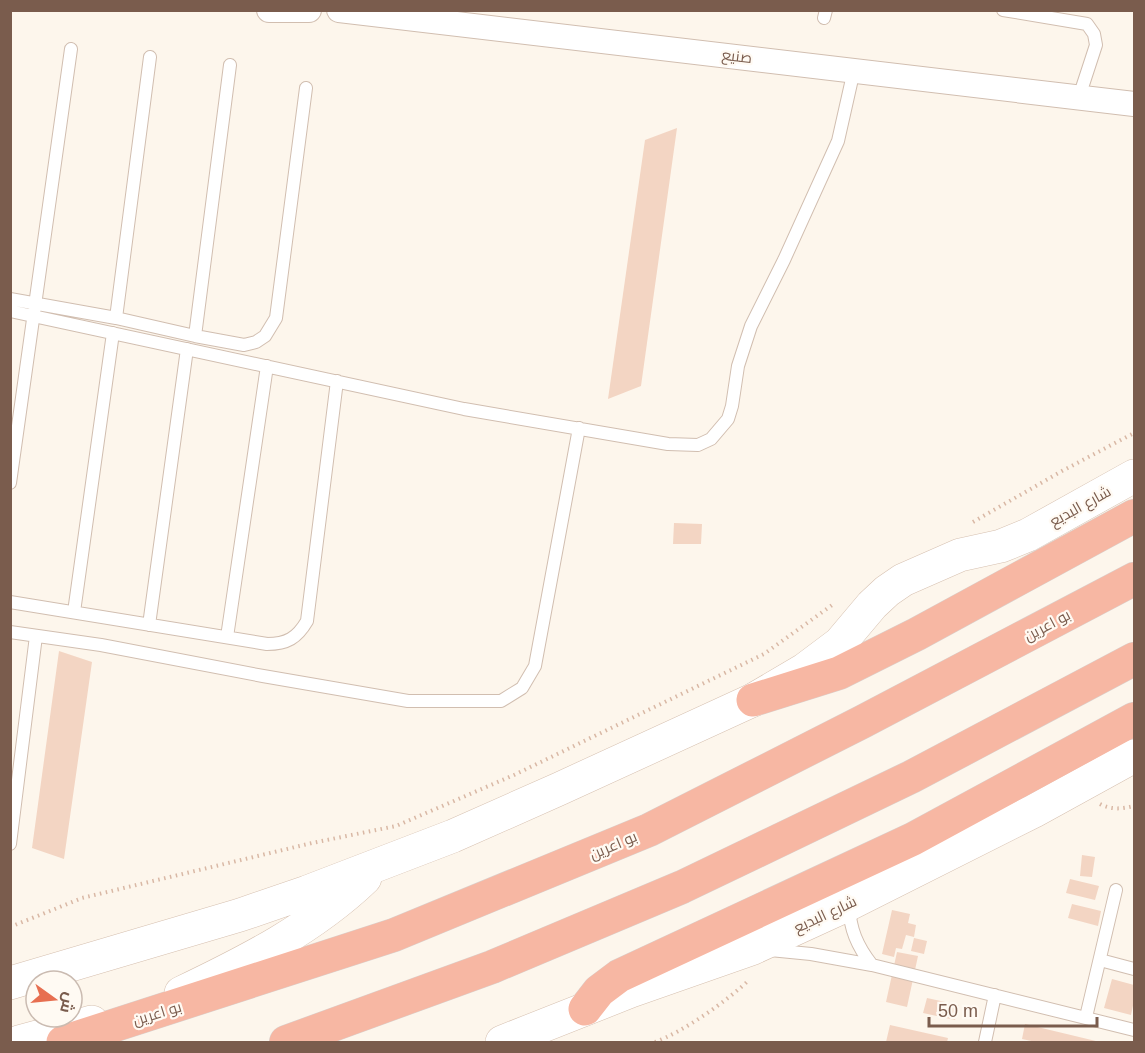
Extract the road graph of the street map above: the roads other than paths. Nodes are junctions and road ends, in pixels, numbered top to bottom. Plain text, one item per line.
1 (269, 10) edge
2 (309, 10) edge
3 (339, 10) edge
4 (1003, 10) edge
5 (531, 21) edge
6 (72, 49) dead end
7 (150, 57) dead end
8 (230, 65) dead end
9 (854, 70) junction
10 (306, 88) dead end
11 (1079, 97) junction
12 (1134, 104) edge
13 (10, 299) edge
14 (35, 310) junction
15 (10, 311) edge
16 (116, 318) junction
17 (113, 333) junction
18 (195, 336) junction
19 (187, 349) junction
20 (267, 366) junction
21 (337, 381) junction
22 (579, 428) junction
23 (1134, 476) edge
24 (10, 483) edge
25 (1134, 516) edge
26 (1134, 579) edge
27 (10, 602) edge
28 (74, 612) junction
29 (149, 625) junction
30 (10, 633) edge
31 (36, 636) junction
32 (227, 637) junction
33 (1134, 658) edge
34 (753, 700) junction
35 (1134, 719) edge
36 (1134, 756) edge
37 (10, 844) edge
38 (377, 866) junction
39 (1116, 890) dead end
40 (849, 904) junction
41 (751, 949) junction
42 (1100, 960) junction
43 (872, 965) junction
44 (1134, 969) edge
45 (16, 978) edge
46 (995, 995) junction
47 (585, 1009) junction
48 (1086, 1017) junction
49 (1134, 1030) edge
50 (19, 1042) edge
51 (63, 1042) edge
52 (286, 1042) edge
53 (502, 1042) edge
54 (985, 1042) edge

1 - 2 street
3 - 5 street, صنيع
4 - 11 lane
5 - 9 street, صنيع
6 - 14 lane
7 - 16 lane
8 - 18 lane
9 - 11 street, صنيع
9 - 22 lane
10 - 18 lane
11 - 12 street, صنيع
13 - 14 lane
14 - 15 lane
14 - 16 lane
14 - 17 lane
14 - 24 lane
16 - 18 lane
17 - 19 lane
17 - 28 lane
19 - 20 lane
19 - 29 lane
20 - 21 lane
20 - 32 lane
21 - 22 lane
21 - 32 lane
22 - 31 lane
23 - 34 main road, شارع البديع
25 - 34 highway
26 - 51 highway, بو اعرين
27 - 28 lane
28 - 29 lane
29 - 32 lane
30 - 31 lane
31 - 37 lane
33 - 52 highway
34 - 38 main road
35 - 47 highway
36 - 40 main road, شارع البديع
38 - 45 main road
38 - 50 main road
39 - 42 lane
40 - 41 main road, شارع البديع
40 - 43 lane
41 - 43 lane
41 - 47 main road, شارع البديع
42 - 44 lane
42 - 48 lane
43 - 46 lane
46 - 48 lane
46 - 54 lane
47 - 53 main road, شارع البديع
48 - 49 lane

